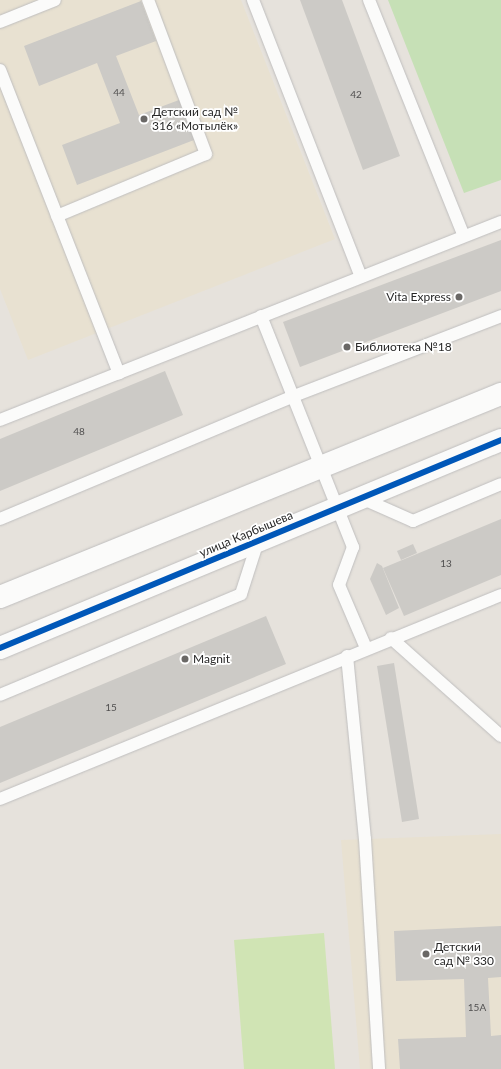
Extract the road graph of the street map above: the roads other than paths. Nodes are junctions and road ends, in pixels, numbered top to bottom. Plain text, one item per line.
1 (55, 0) edge
2 (148, 0) edge
3 (253, 0) edge
4 (369, 0) edge
5 (0, 22) edge
6 (0, 70) edge
7 (57, 216) junction
8 (501, 222) edge
9 (464, 236) junction
10 (361, 277) junction
11 (261, 316) junction
12 (501, 316) edge
13 (119, 373) junction
14 (501, 394) edge
15 (294, 396) junction
16 (0, 420) edge
17 (501, 440) edge
18 (322, 466) junction
19 (501, 484) edge
20 (361, 498) junction
21 (339, 507) junction
22 (0, 519) edge
23 (258, 542) junction
24 (501, 595) edge
25 (0, 597) edge
26 (391, 638) junction
27 (0, 648) edge
28 (366, 648) junction
29 (347, 656) junction
30 (0, 695) edge
31 (501, 736) edge
32 (0, 799) edge
33 (379, 1069) edge

1 - 5 lane
2 - 7 lane
3 - 10 lane
4 - 9 lane
6 - 7 lane
7 - 13 lane
8 - 9 lane
9 - 10 lane
10 - 11 lane
11 - 13 lane
11 - 15 lane
12 - 15 lane
13 - 16 lane
14 - 18 street
15 - 18 lane
15 - 22 lane
17 - 20 street, улица Карбышева
18 - 21 lane
18 - 25 street
19 - 20 lane
20 - 21 street, улица Карбышева
21 - 23 street, улица Карбышева
21 - 28 lane
23 - 27 street, улица Карбышева
23 - 30 lane
24 - 26 lane
26 - 28 lane
26 - 31 lane
28 - 29 lane
29 - 32 lane
29 - 33 lane

